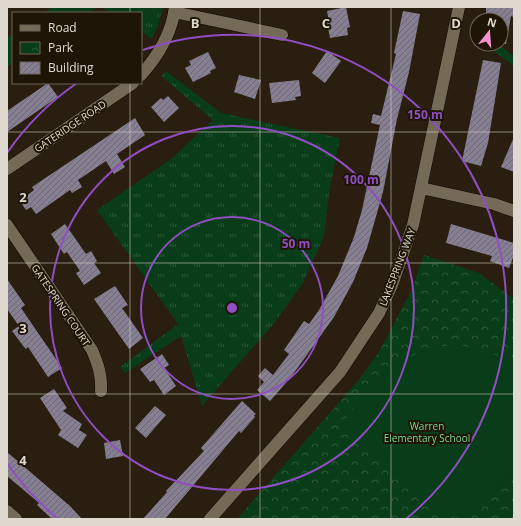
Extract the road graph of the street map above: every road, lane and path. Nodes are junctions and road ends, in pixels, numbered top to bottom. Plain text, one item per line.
1 (459, 7) edge
2 (175, 10) edge
3 (282, 35) dead end
4 (142, 73) edge
5 (132, 84) edge
6 (7, 169) edge
7 (421, 188) junction
8 (514, 211) edge
9 (7, 225) edge
10 (101, 391) dead end
11 (7, 511) edge
12 (16, 519) edge
13 (210, 519) edge

1 - 7 street, LAKESPRING WAY
2 - 3 street
2 - 4 street
5 - 6 street, GATERIDGE ROAD
7 - 8 street
7 - 13 street, LAKESPRING WAY
9 - 10 street, GATESPRING COURT
11 - 12 street

